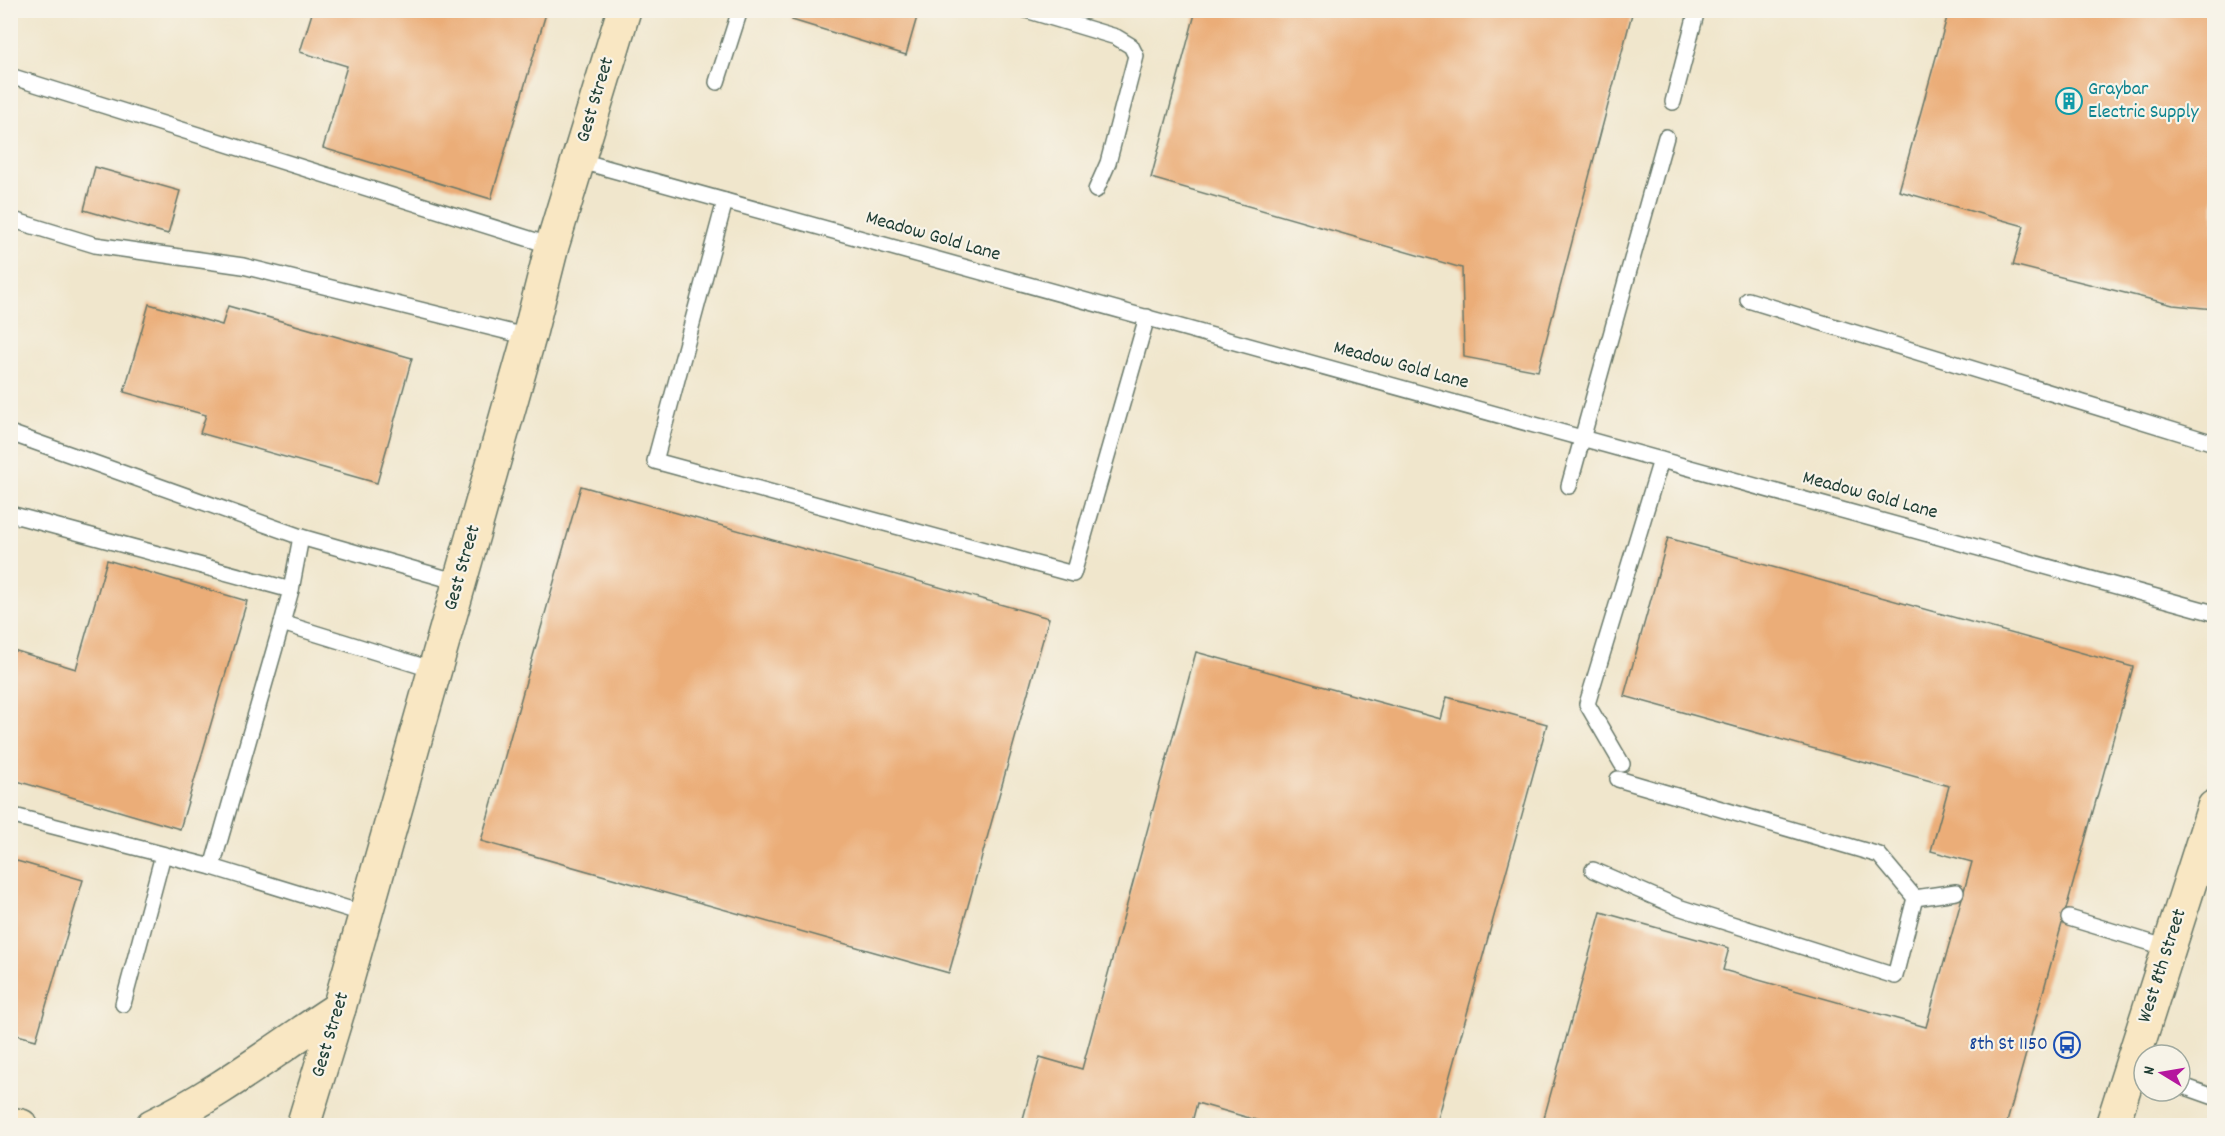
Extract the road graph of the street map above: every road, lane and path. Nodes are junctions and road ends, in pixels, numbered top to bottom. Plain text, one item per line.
1 (624, 10) edge
2 (740, 10) edge
3 (1026, 10) edge
4 (1697, 10) edge
5 (10, 76) edge
6 (717, 82) dead end
7 (1673, 102) dead end
8 (1666, 137) dead end
9 (577, 160) junction
10 (1096, 190) dead end
11 (725, 201) junction
12 (10, 219) edge
13 (552, 246) junction
14 (1748, 300) dead end
15 (1147, 317) junction
16 (529, 337) junction
17 (10, 433) edge
18 (1582, 438) junction
19 (2214, 443) edge
20 (1661, 460) junction
21 (1569, 486) dead end
22 (10, 514) edge
23 (301, 537) junction
24 (458, 582) junction
25 (291, 590) junction
26 (2214, 613) edge
27 (282, 622) junction
28 (435, 670) junction
29 (2214, 807) edge
30 (10, 815) edge
31 (163, 855) junction
32 (212, 867) junction
33 (1593, 870) dead end
34 (1956, 892) dead end
35 (1915, 898) junction
36 (365, 914) junction
37 (2069, 918) dead end
38 (2168, 948) junction
39 (123, 1004) dead end
40 (339, 1008) junction
41 (2144, 1043) edge
42 (2132, 1080) edge
43 (2192, 1089) edge
44 (2214, 1097) edge
45 (10, 1124) edge
46 (21, 1125) edge
47 (152, 1125) edge
48 (303, 1125) edge
49 (2112, 1125) edge

1 - 9 street, Gest Street
2 - 6 lane
3 - 10 lane
4 - 7 lane
5 - 13 lane
8 - 18 lane
9 - 11 lane, Meadow Gold Lane
9 - 13 street, Gest Street
11 - 15 lane, Meadow Gold Lane
11 - 15 lane
12 - 16 lane
13 - 16 street, Gest Street
14 - 19 lane
15 - 18 lane, Meadow Gold Lane
16 - 24 street, Gest Street
17 - 23 lane
18 - 20 lane, Meadow Gold Lane
18 - 21 lane
20 - 26 lane, Meadow Gold Lane
20 - 35 lane
22 - 25 lane
23 - 24 lane
23 - 25 lane
24 - 28 street, Gest Street
25 - 27 lane
27 - 28 lane
27 - 32 lane
28 - 36 street, Gest Street
29 - 38 street, West 8th Street
30 - 31 lane
31 - 32 lane
31 - 39 lane
32 - 36 lane
33 - 35 lane
34 - 35 lane
36 - 40 street, Gest Street
37 - 38 lane
38 - 41 street, West 8th Street
40 - 47 street
40 - 48 street, Gest Street
42 - 49 street, West 8th Street
43 - 44 lane
45 - 46 street

